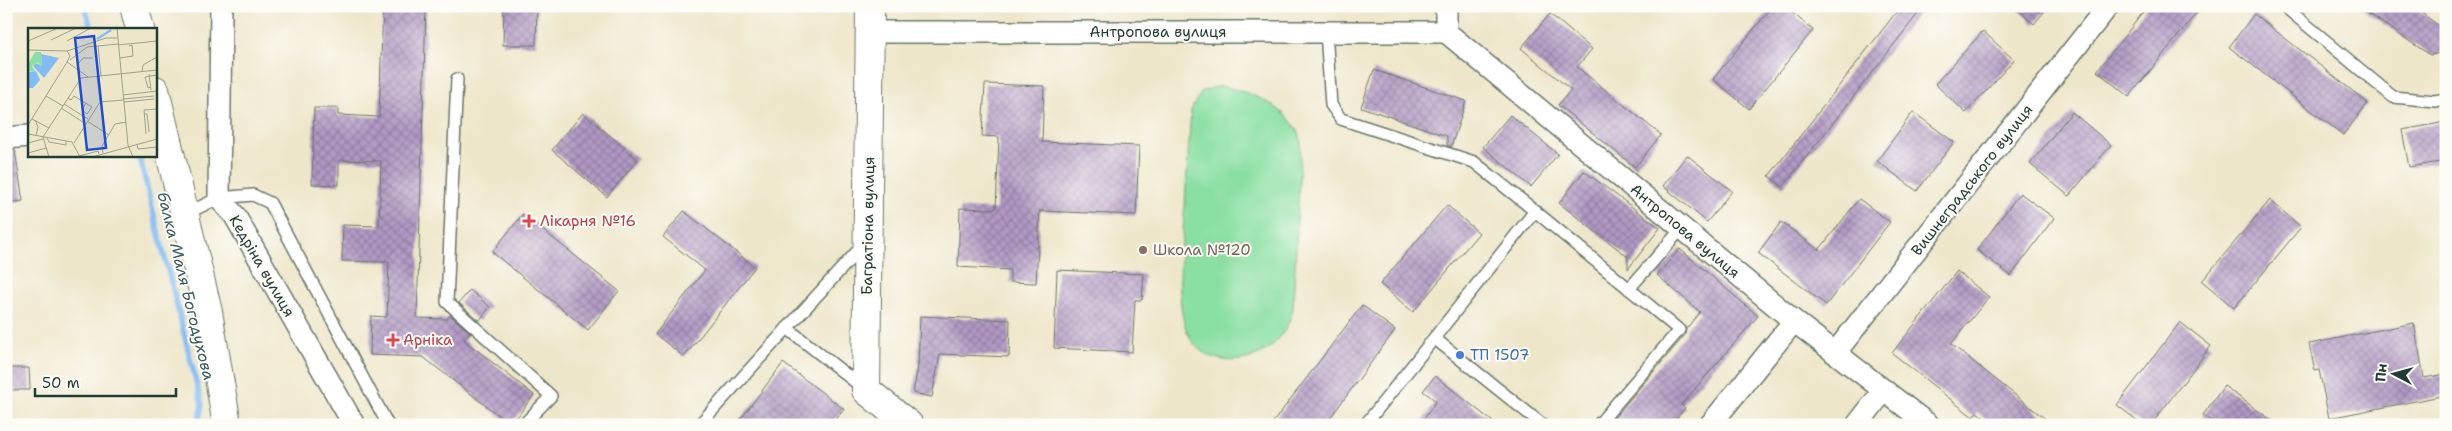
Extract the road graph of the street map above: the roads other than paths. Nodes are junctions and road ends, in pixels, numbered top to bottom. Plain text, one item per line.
1 (134, 6) edge
2 (221, 6) edge
3 (1446, 6) edge
4 (2108, 6) edge
5 (2284, 6) edge
6 (870, 19) edge
7 (140, 28) edge
8 (1326, 32) junction
9 (1446, 32) junction
10 (457, 79) dead end
11 (156, 98) edge
12 (2446, 99) edge
13 (159, 123) edge
14 (28, 136) edge
15 (6, 138) edge
16 (219, 198) junction
17 (1535, 211) junction
18 (185, 214) junction
19 (1682, 228) junction
20 (868, 240) junction
21 (1629, 289) junction
22 (1794, 321) junction
23 (787, 328) junction
24 (1434, 338) junction
25 (1835, 353) junction
26 (866, 390) junction
27 (1884, 390) junction
28 (227, 425) edge
29 (354, 425) edge
30 (388, 425) edge
31 (522, 425) edge
32 (699, 425) edge
33 (910, 425) edge
34 (1366, 425) edge
35 (1543, 425) edge
36 (1598, 425) edge
37 (1710, 425) edge
38 (1857, 425) edge
39 (1929, 425) edge

1 - 7 street
2 - 16 street
3 - 9 street
4 - 25 street, Вишнеградського вулиця
5 - 12 lane
6 - 8 street, Антропова вулиця
6 - 20 street, Багратіона вулиця
8 - 9 street, Антропова вулиця
8 - 17 lane
9 - 19 street, Антропова вулиця
10 - 31 lane
11 - 13 street
13 - 18 street
14 - 15 street
16 - 18 lane
16 - 29 street, Кедріна вулиця
16 - 30 lane
17 - 21 lane
17 - 24 lane
18 - 28 street
19 - 21 lane
19 - 22 street, Антропова вулиця
20 - 23 lane
20 - 26 street, Багратіона вулиця
21 - 36 lane
22 - 25 street, Антропова вулиця
22 - 37 street
23 - 26 lane
23 - 32 lane
24 - 34 lane
24 - 35 lane
25 - 27 street, Антропова вулиця
26 - 33 street
27 - 38 street
27 - 39 street, Антропова вулиця

